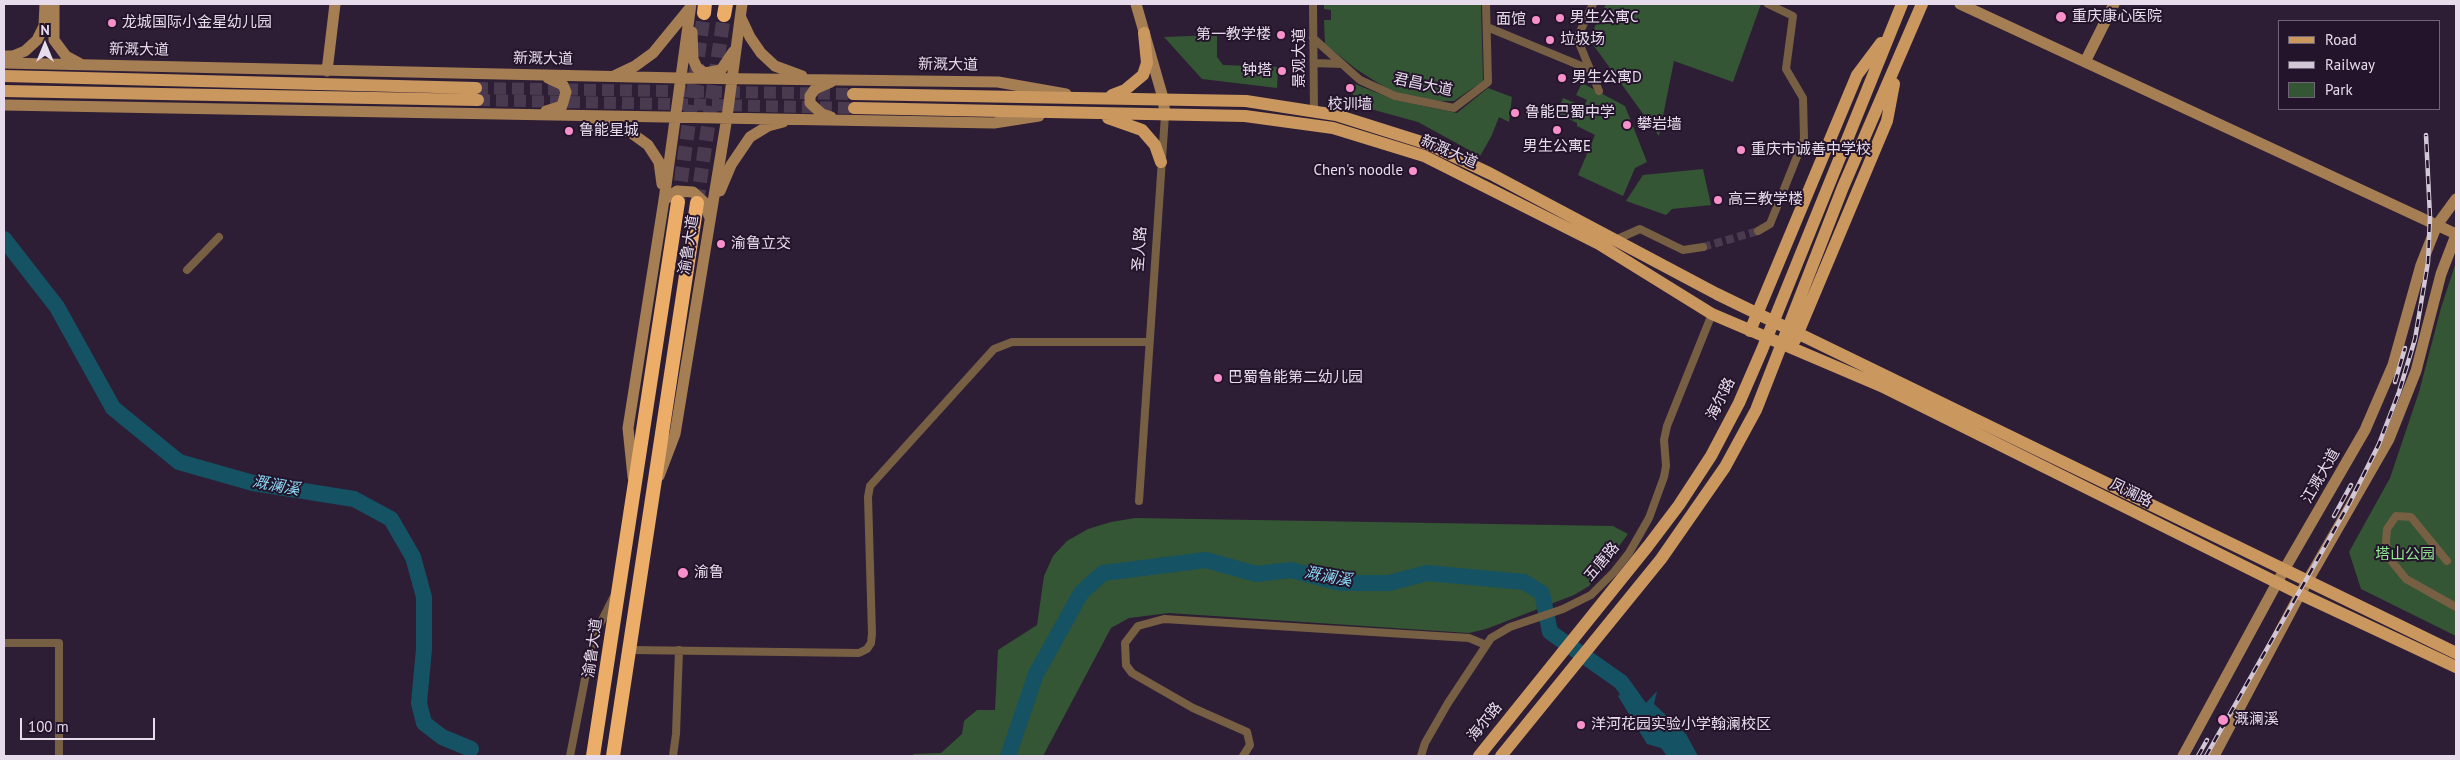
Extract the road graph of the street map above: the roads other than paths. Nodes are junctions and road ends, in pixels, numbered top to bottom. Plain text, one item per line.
1 (45, 4) edge
2 (54, 4) edge
3 (335, 4) edge
4 (742, 4) edge
5 (1136, 4) edge
6 (1313, 4) edge
7 (1486, 4) edge
8 (1593, 4) edge
9 (1768, 4) edge
10 (1902, 4) edge
11 (1922, 4) edge
12 (1960, 4) edge
13 (2114, 4) edge
14 (690, 6) edge
15 (741, 17) junction
16 (1487, 26) junction
17 (1891, 29) junction
18 (1144, 33) junction
19 (1314, 38) junction
20 (737, 45) junction
21 (4, 56) edge
22 (1899, 60) junction
23 (2084, 62) junction
24 (4, 63) edge
25 (1314, 64) junction
26 (1342, 64) junction
27 (83, 65) junction
28 (1591, 70) junction
29 (327, 71) junction
30 (539, 75) junction
31 (4, 76) edge
32 (612, 76) junction
33 (680, 78) junction
34 (733, 79) junction
35 (816, 80) junction
36 (840, 80) junction
37 (4, 90) edge
38 (1599, 91) dead end
39 (853, 94) tunnel mouth
40 (1081, 96) junction
41 (1107, 97) junction
42 (1163, 98) junction
43 (4, 105) edge
44 (854, 108) tunnel mouth
45 (1314, 112) junction
46 (1055, 113) junction
47 (530, 114) junction
48 (562, 114) junction
49 (1092, 114) junction
50 (1165, 115) junction
51 (674, 116) junction
52 (728, 117) junction
53 (803, 119) junction
54 (840, 120) junction
55 (1162, 162) junction
56 (2456, 199) edge
57 (671, 201) junction
58 (697, 204) tunnel mouth
59 (710, 218) junction
60 (2437, 225) junction
61 (1758, 231) tunnel mouth
62 (2456, 235) edge
63 (220, 237) dead end
64 (1615, 240) junction
65 (1703, 247) tunnel mouth
66 (187, 270) dead end
67 (1758, 313) junction
68 (1712, 314) junction
69 (1750, 330) junction
70 (1799, 332) junction
71 (1149, 342) junction
72 (1792, 349) junction
73 (655, 487) junction
74 (1139, 501) dead end
75 (2447, 561) dead end
76 (2284, 570) junction
77 (2278, 582) junction
78 (2308, 582) junction
79 (618, 587) junction
80 (2300, 594) junction
81 (2456, 607) edge
82 (4, 643) edge
83 (1486, 645) junction
84 (631, 650) junction
85 (679, 650) junction
86 (2456, 653) edge
87 (2456, 667) edge
88 (594, 750) edge
89 (614, 751) edge
90 (59, 756) edge
91 (570, 756) edge
92 (672, 756) edge
93 (1243, 756) edge
94 (1421, 756) edge
95 (1479, 756) edge
96 (1501, 756) edge
97 (2183, 756) edge
98 (2214, 756) edge

1 - 21 street
2 - 27 street
3 - 29 street
4 - 15 street, 渝鲁大道
5 - 18 street, 圣人路
6 - 19 street, 景观大道
7 - 16 street, 君昌大道
8 - 28 street
9 - 61 street
10 - 17 main road, 海尔路
11 - 22 main road
12 - 23 street
13 - 23 street
14 - 20 street
14 - 32 street
14 - 33 street, 渝鲁大道
15 - 20 street, 渝鲁大道
15 - 35 street
16 - 26 street, 君昌大道
16 - 28 street
17 - 67 main road
17 - 95 main road, 海尔路
18 - 41 main road
18 - 42 street, 圣人路
19 - 25 street, 景观大道
19 - 26 street, 君昌大道
20 - 34 street, 渝鲁大道
22 - 70 main road
22 - 96 main road
23 - 60 street
24 - 27 street, 新溉大道
25 - 26 street
25 - 45 street, 景观大道
27 - 29 street, 新溉大道
28 - 38 street
29 - 30 street, 新溉大道
30 - 32 street, 新溉大道
30 - 47 street
31 - 37 main road, 新溉大道
32 - 33 street, 新溉大道
33 - 34 street, 新溉大道
33 - 51 street, 渝鲁大道
34 - 35 street, 新溉大道
34 - 52 street, 渝鲁大道
35 - 36 street, 新溉大道
36 - 40 street, 新溉大道
36 - 54 street
39 - 40 main road, 新溉大道
40 - 41 main road, 新溉大道
41 - 42 main road, 新溉大道
42 - 45 main road, 新溉大道
42 - 50 street, 圣人路
43 - 47 street, 新溉大道
44 - 46 main road, 新溉大道
45 - 64 main road, 新溉大道
46 - 49 main road, 新溉大道
46 - 54 street, 新溉大道
47 - 48 street, 新溉大道
48 - 51 street, 新溉大道
48 - 57 street
49 - 50 main road, 新溉大道
49 - 55 main road
50 - 55 street, 圣人路
50 - 68 main road, 新溉大道
51 - 52 street, 新溉大道
51 - 57 street, 渝鲁大道
52 - 53 street, 新溉大道
52 - 59 street, 渝鲁大道
53 - 54 street, 新溉大道
53 - 59 street
55 - 71 street, 圣人路
56 - 60 street, 江溉大道
57 - 59 street
57 - 79 highway, 渝鲁大道
58 - 73 highway, 渝鲁大道
59 - 73 street, 渝鲁大道
60 - 62 street
60 - 76 street, 江溉大道
62 - 78 street
63 - 66 street
64 - 65 street
64 - 67 main road, 新溉大道
67 - 69 main road
67 - 70 main road, 新溉大道
68 - 69 main road, 新溉大道
68 - 83 street, 五唐路
69 - 72 main road, 新溉大道
70 - 72 main road
70 - 76 main road, 凤澜路
71 - 74 street, 圣人路
71 - 85 street
72 - 77 main road, 凤澜路
73 - 84 highway, 渝鲁大道
75 - 81 street
76 - 77 street, 江溉大道
76 - 78 main road, 凤澜路
77 - 80 main road, 凤澜路
77 - 97 street, 江溉大道
78 - 80 street
78 - 86 main road, 凤澜路
79 - 88 highway, 渝鲁大道
79 - 91 street
80 - 87 main road, 凤澜路
80 - 98 street
82 - 90 street
83 - 93 street
83 - 94 street, 五唐路
84 - 85 street
84 - 89 highway, 渝鲁大道
85 - 92 street

